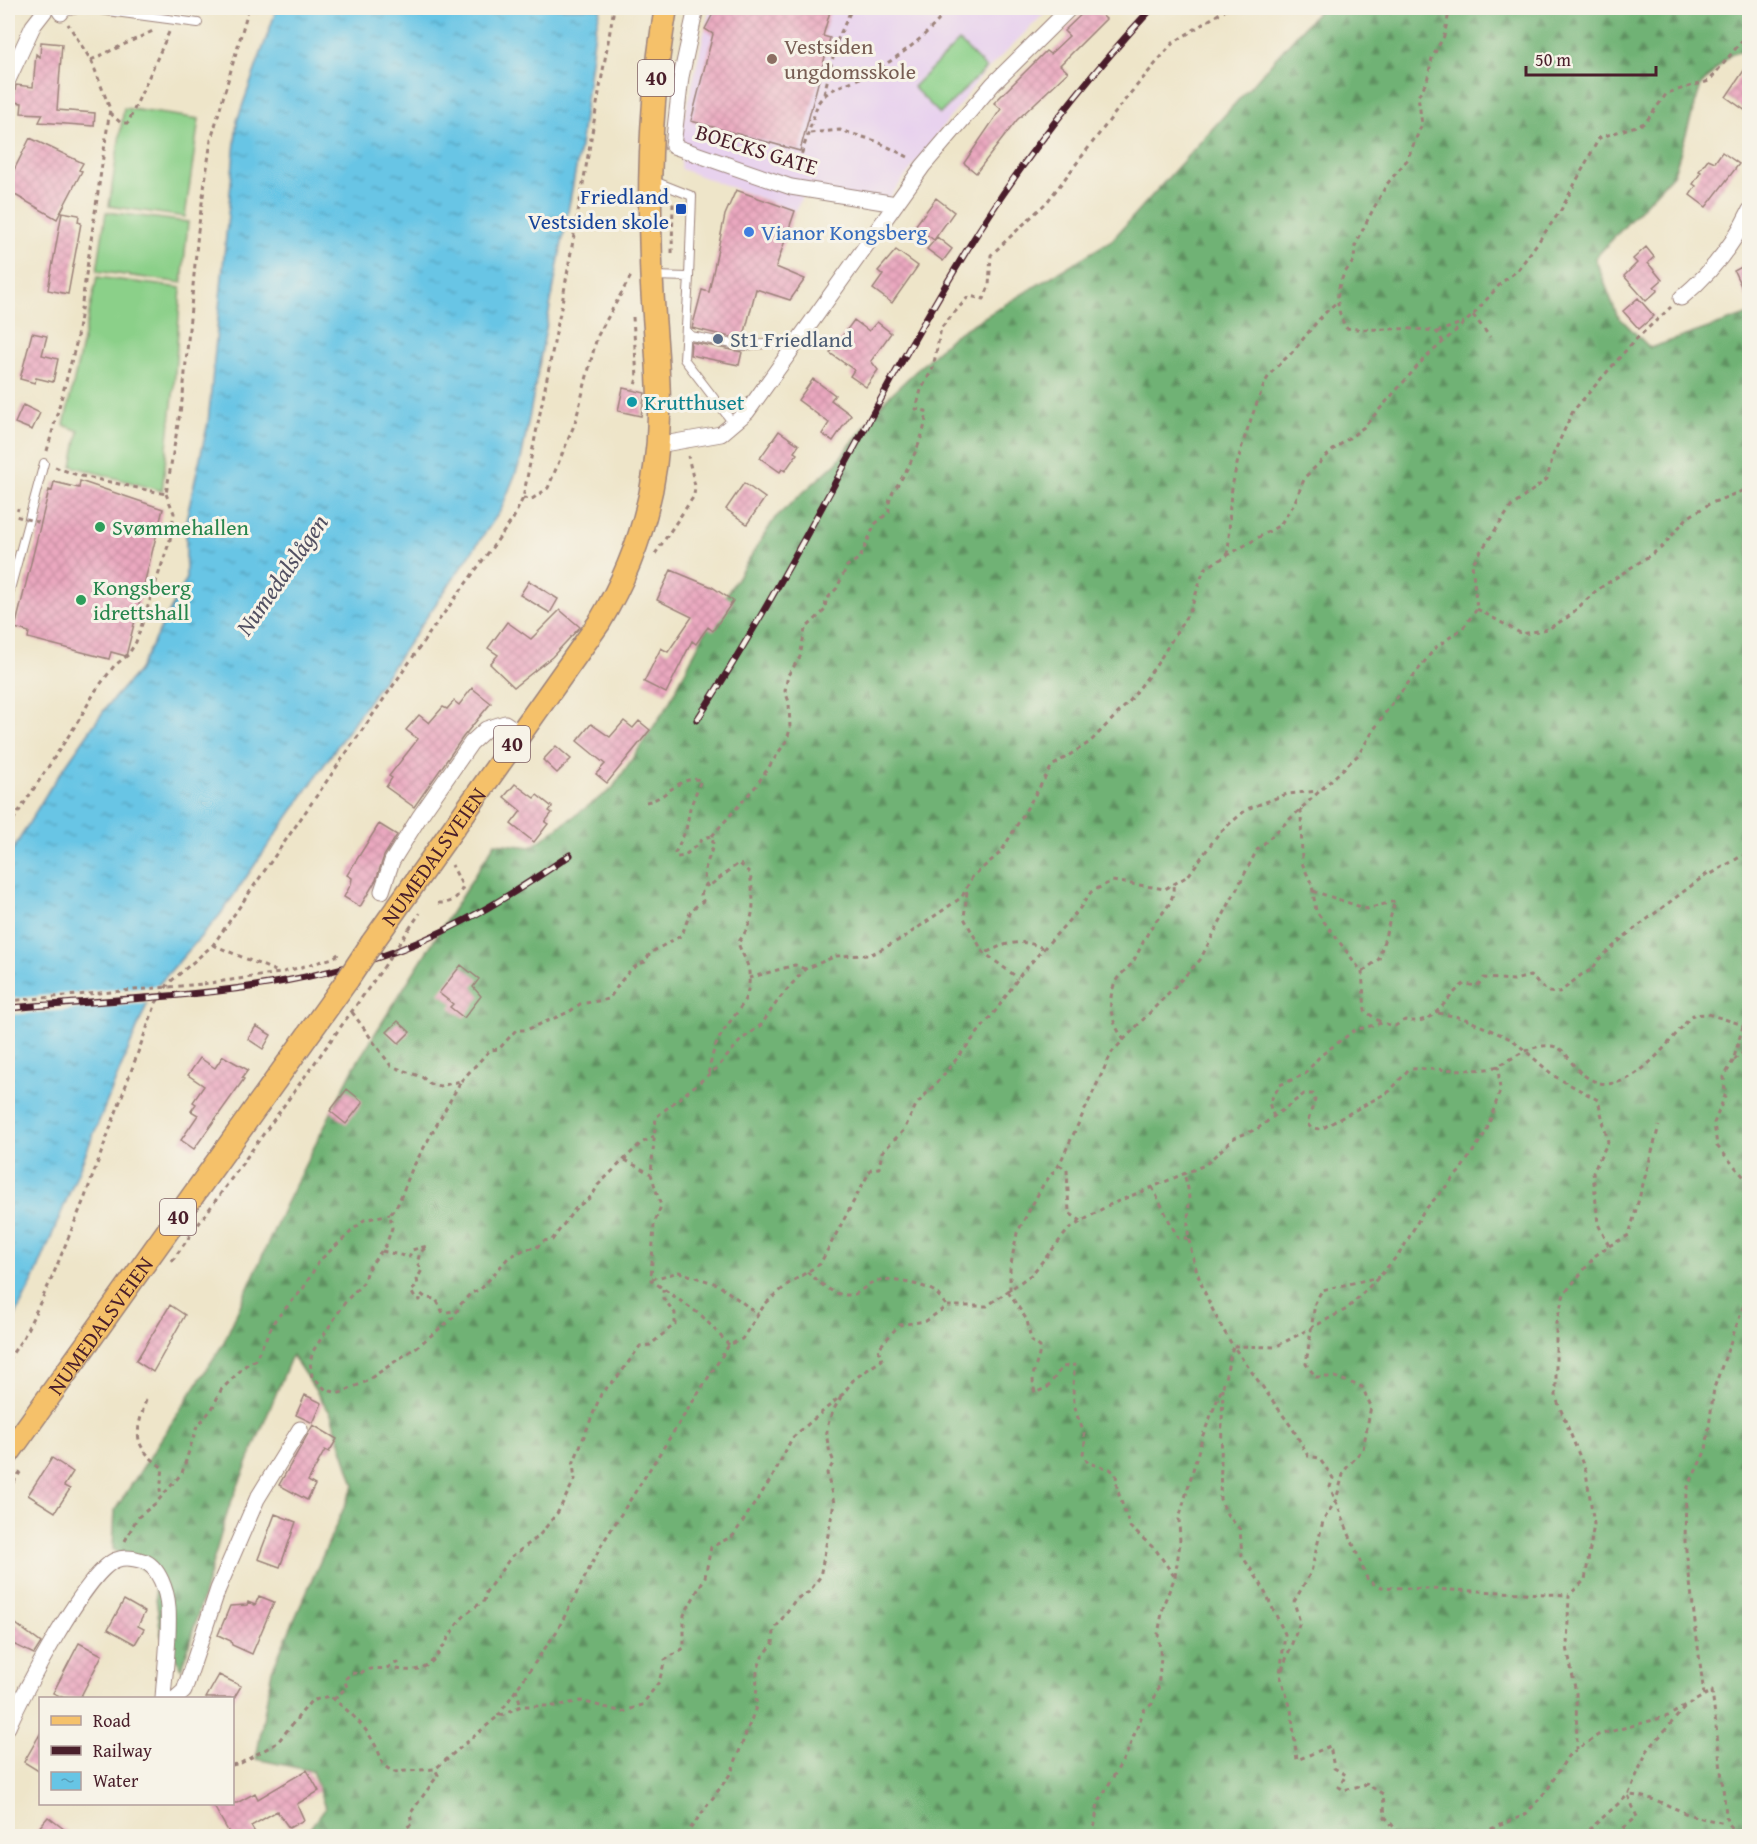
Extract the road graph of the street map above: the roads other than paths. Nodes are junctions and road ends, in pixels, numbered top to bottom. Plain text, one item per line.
1 (84, 8) edge
2 (666, 8) edge
3 (696, 8) edge
4 (1070, 8) edge
5 (55, 9) edge
6 (198, 23) dead end
7 (8, 80) edge
8 (650, 180) junction
9 (896, 204) junction
10 (1749, 210) edge
11 (644, 274) junction
12 (689, 277) junction
13 (1681, 298) road end
14 (687, 331) junction
15 (800, 341) junction
16 (733, 423) junction
17 (658, 445) junction
18 (44, 463) road end
19 (8, 597) edge
20 (520, 733) junction
21 (382, 891) dead end
22 (300, 1429) dead end
23 (8, 1454) edge
24 (163, 1697) edge
25 (177, 1697) edge
26 (8, 1727) edge

1 - 5 lane
1 - 6 lane
2 - 8 main road, NUMEDALSVEIEN / 40
3 - 9 street, BOECKS GATE
4 - 9 street
5 - 7 street
8 - 11 main road, NUMEDALSVEIEN / 40
8 - 12 lane
9 - 15 street
10 - 13 street
11 - 12 lane
11 - 17 main road, NUMEDALSVEIEN / 40
12 - 14 lane
14 - 15 lane
14 - 16 lane
15 - 16 street
16 - 17 street
17 - 20 main road, NUMEDALSVEIEN / 40
18 - 19 lane
20 - 21 street
20 - 23 main road, NUMEDALSVEIEN / 40, bridge
22 - 25 street
24 - 26 street

